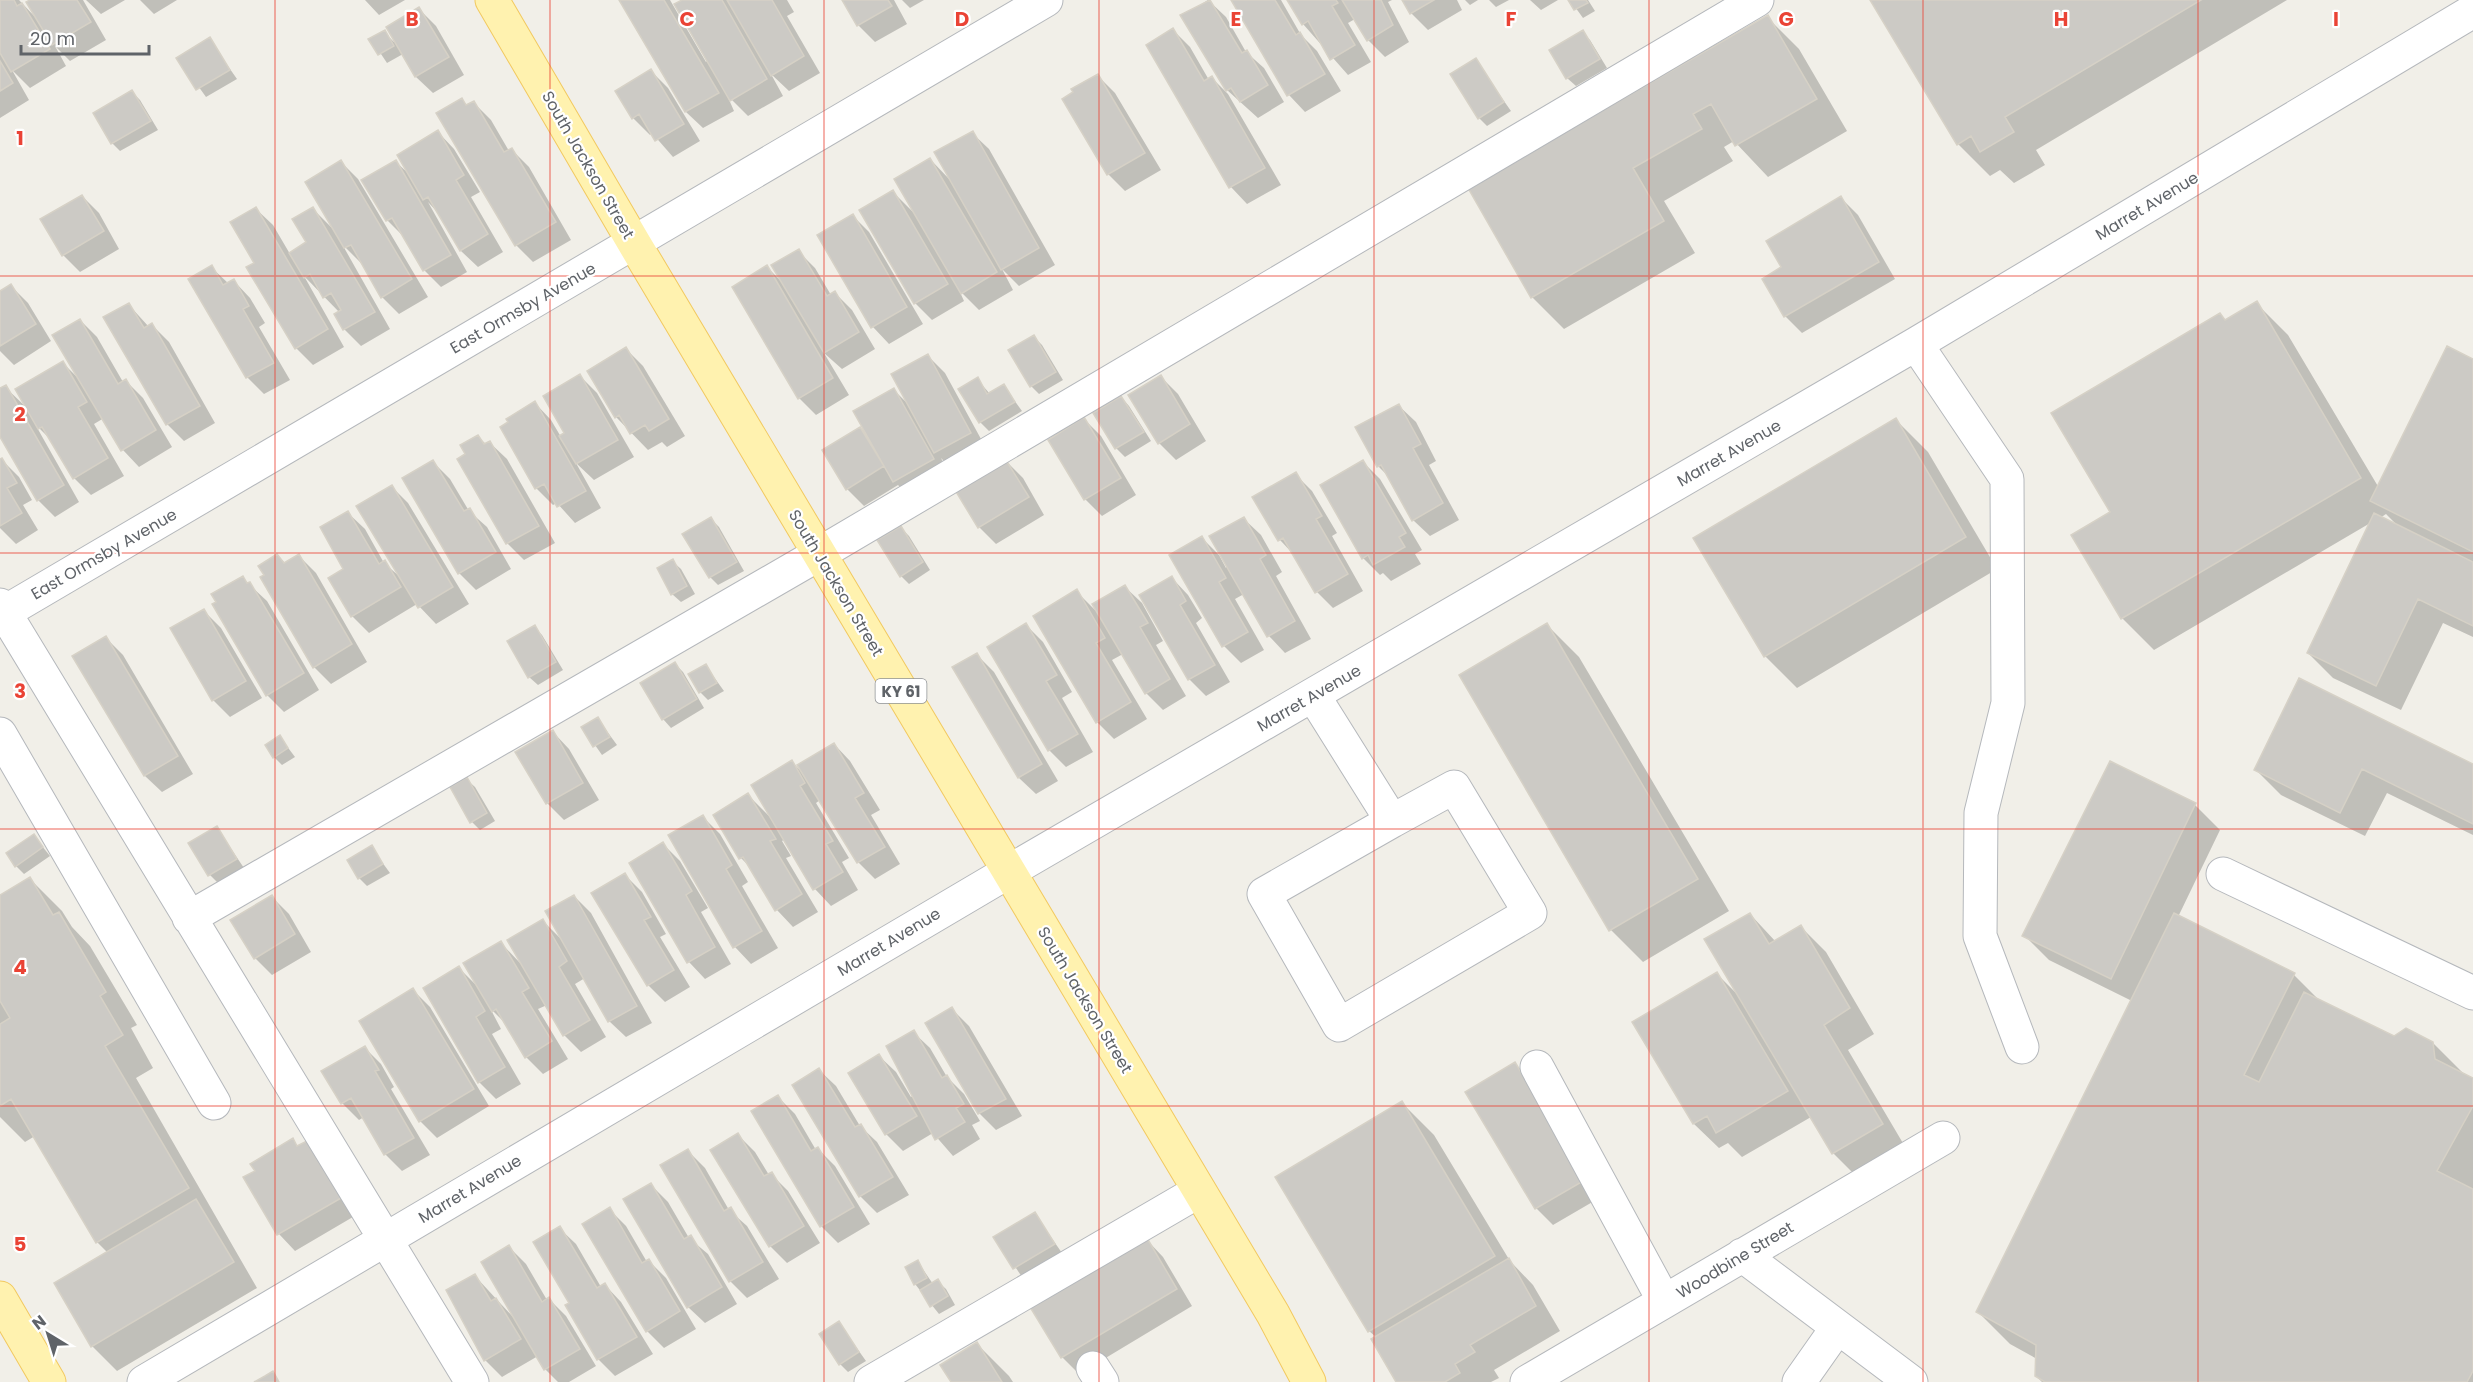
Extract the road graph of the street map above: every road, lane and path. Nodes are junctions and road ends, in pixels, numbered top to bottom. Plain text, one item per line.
1 (492, 0) edge
2 (1046, 0) edge
3 (1749, 2) edge
4 (2473, 11) edge
5 (634, 243) junction
6 (1916, 344) junction
7 (819, 554) junction
8 (1, 610) edge
9 (1313, 695) junction
10 (0, 734) edge
11 (1392, 821) junction
12 (1008, 872) junction
13 (2223, 874) dead end
14 (189, 918) junction
15 (2473, 993) edge
16 (2022, 1047) dead end
17 (1537, 1068) dead end
18 (214, 1102) dead end
19 (1943, 1138) dead end
20 (1199, 1191) junction
21 (384, 1240) junction
22 (1742, 1255) junction
23 (0, 1298) edge
24 (1664, 1301) junction
25 (1837, 1328) junction
26 (49, 1382) edge
27 (144, 1382) edge
28 (472, 1382) edge
29 (871, 1382) edge
30 (1309, 1382) edge
31 (1527, 1382) edge
32 (1799, 1382) edge
33 (1911, 1382) edge

1 - 5 main road, South Jackson Street / KY 61
2 - 5 street, East Ormsby Avenue
3 - 7 street
4 - 6 street, Marret Avenue
5 - 7 main road, South Jackson Street / KY 61
5 - 8 street, East Ormsby Avenue
6 - 9 street, Marret Avenue
6 - 16 street
7 - 12 main road, South Jackson Street / KY 61
7 - 14 street
8 - 14 street
9 - 11 street
9 - 12 street, Marret Avenue
10 - 18 street
11 - 11 street
12 - 20 main road, South Jackson Street / KY 61
12 - 21 street, Marret Avenue
13 - 15 street
14 - 21 street
17 - 24 street
19 - 22 street, Woodbine Street
20 - 29 street
20 - 30 main road, South Jackson Street / KY 61
21 - 27 street, Marret Avenue
21 - 28 street
22 - 24 street, Woodbine Street
22 - 25 street
23 - 26 main road
24 - 31 street, Woodbine Street
25 - 32 street
25 - 33 street

